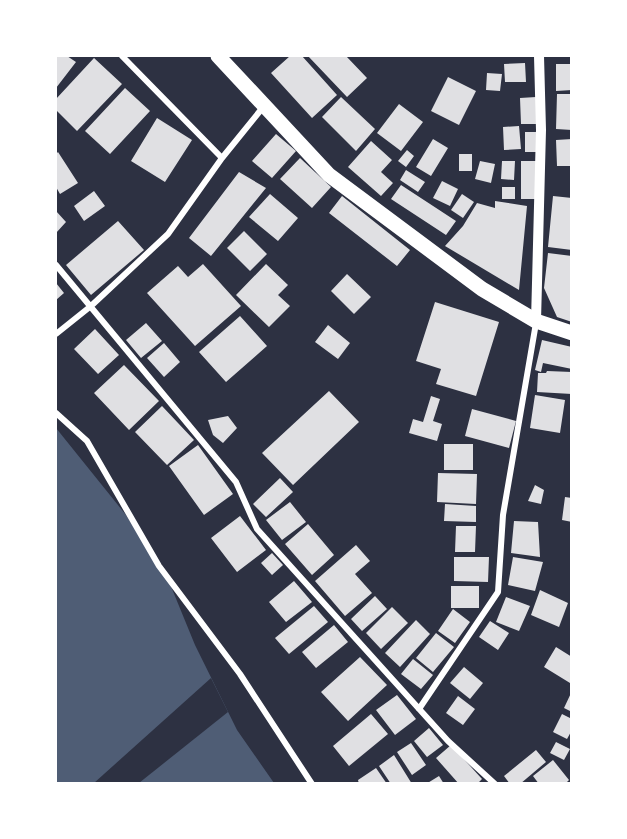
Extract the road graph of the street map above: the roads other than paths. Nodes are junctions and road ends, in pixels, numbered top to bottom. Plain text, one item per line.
1 (122, 56) edge
2 (218, 56) edge
3 (539, 56) edge
4 (264, 106) junction
5 (222, 158) junction
6 (56, 265) edge
7 (91, 306) junction
8 (537, 321) junction
9 (572, 333) edge
10 (56, 334) edge
11 (56, 413) edge
12 (419, 709) junction
13 (312, 783) edge
14 (495, 783) edge

1 - 5 street
2 - 4 main road
3 - 8 street
4 - 5 street
4 - 8 main road
5 - 7 street
6 - 7 street
7 - 10 street
7 - 12 street
8 - 9 main road
8 - 12 street
11 - 13 street
12 - 14 street

